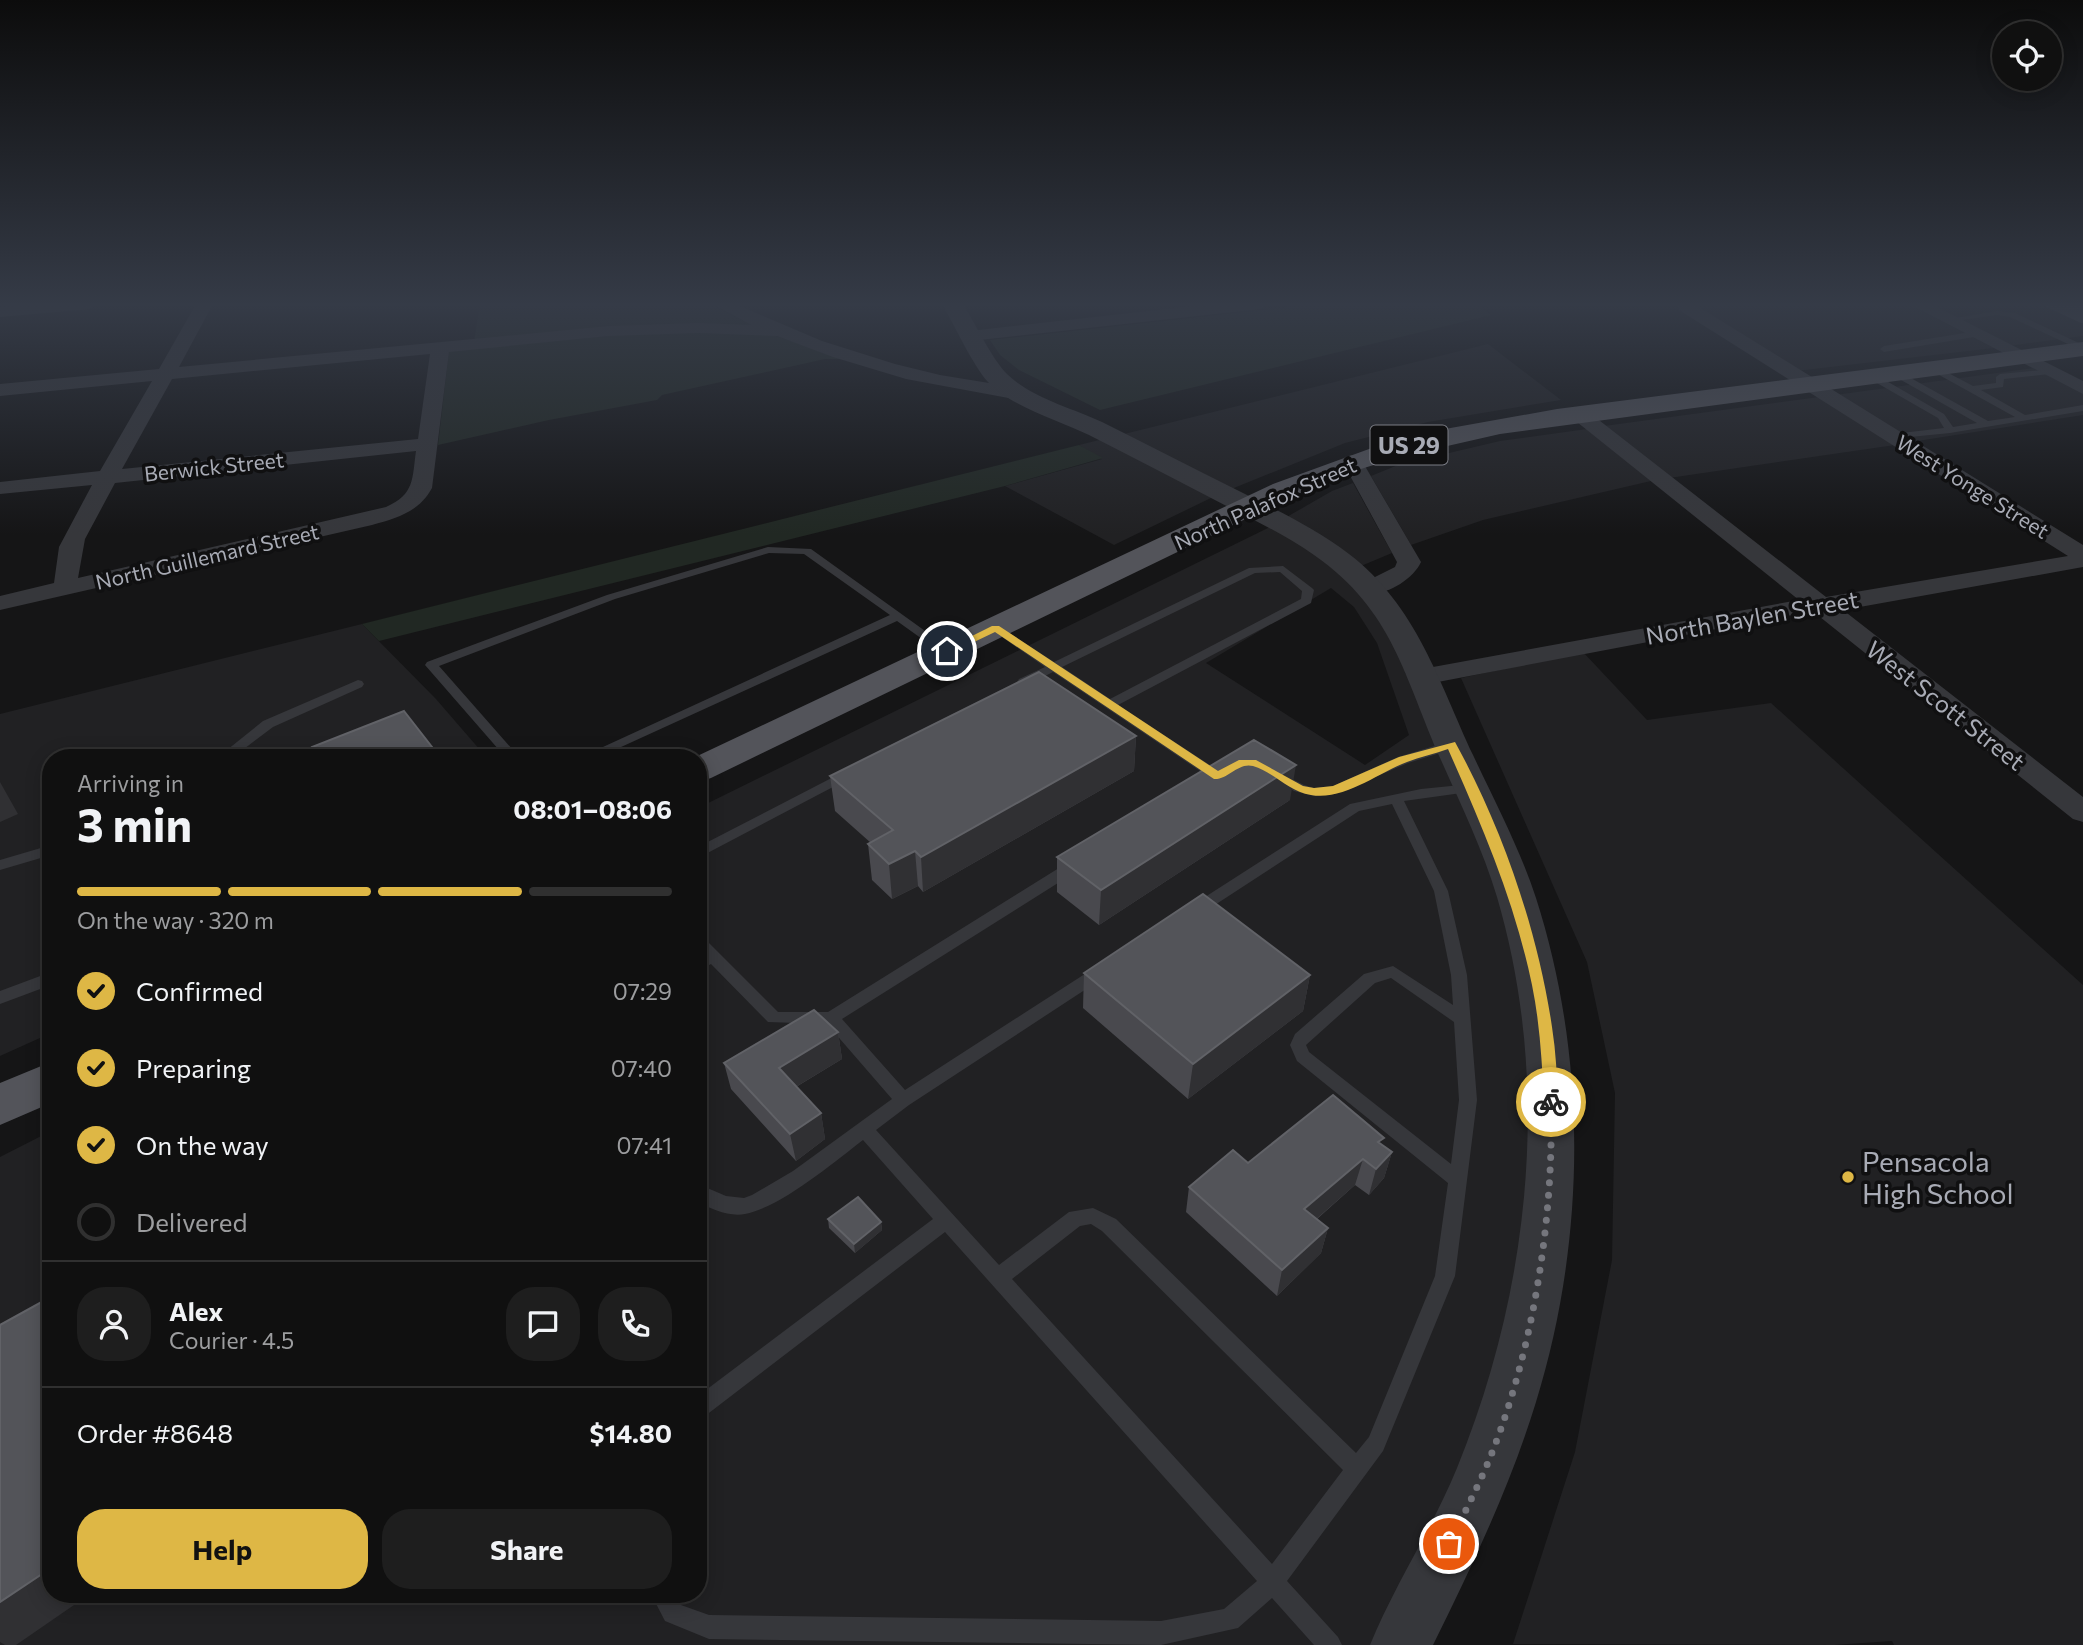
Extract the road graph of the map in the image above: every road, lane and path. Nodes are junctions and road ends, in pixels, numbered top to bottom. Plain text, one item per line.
1 (102, 381) edge
2 (162, 381) edge
3 (436, 381) edge
4 (943, 381) edge
5 (1001, 381) edge
6 (1803, 381) edge
7 (1842, 381) edge
8 (1893, 381) edge
9 (1897, 381) edge
10 (1957, 381) edge
11 (2000, 381) edge
12 (1810, 385) junction
13 (1972, 389) junction
14 (0, 390) edge
15 (1020, 394) junction
16 (2083, 408) edge
17 (1579, 414) junction
18 (2024, 418) junction
19 (1986, 424) junction
20 (1950, 430) junction
21 (1893, 437) junction
22 (427, 444) junction
23 (1352, 461) junction
24 (107, 477) junction
25 (0, 488) edge
26 (1249, 507) junction
27 (2083, 555) edge
28 (2083, 560) edge
29 (66, 588) junction
30 (1371, 588) junction
31 (0, 603) edge
32 (1818, 605) junction
33 (898, 616) junction
34 (995, 628) junction
35 (947, 651) junction
36 (1052, 666) junction
37 (1422, 677) junction
38 (358, 684) dead end
39 (1015, 686) edge
40 (1108, 705) junction
41 (1451, 745) junction
42 (235, 749) edge
43 (506, 749) edge
44 (605, 749) edge
45 (707, 767) edge
46 (857, 769) edge
47 (1267, 770) edge
48 (1216, 777) edge
49 (1471, 788) junction
50 (1396, 798) junction
51 (2083, 812) edge
52 (707, 848) edge
53 (42, 852) edge
54 (1089, 857) edge
55 (0, 865) edge
56 (1181, 920) edge
57 (707, 950) edge
58 (713, 956) junction
59 (707, 960) edge
60 (1112, 965) edge
61 (42, 982) edge
62 (0, 998) edge
63 (831, 1018) junction
64 (1462, 1019) junction
65 (42, 1085) edge
66 (903, 1100) junction
67 (0, 1105) edge
68 (864, 1129) junction
69 (1457, 1180) junction
70 (707, 1197) edge
71 (946, 1220) junction
72 (998, 1278) junction
73 (707, 1402) edge
74 (1357, 1469) junction
75 (1272, 1582) junction
76 (667, 1603) edge
77 (1330, 1645) edge
78 (1401, 1645) edge

1 - 14 street
2 - 24 street
3 - 22 street
4 - 15 street
5 - 15 street
6 - 12 street, West Yonge Street
7 - 12 main road, North Palafox Street / US 29
8 - 20 lane
9 - 19 lane
10 - 13 lane
11 - 13 lane
12 - 17 main road, North Palafox Street / US 29
12 - 21 street, West Yonge Street
13 - 18 lane
15 - 26 street
16 - 18 lane
17 - 23 main road, North Palafox Street / US 29
17 - 32 street, West Scott Street
18 - 19 lane
19 - 20 lane
20 - 21 lane
21 - 27 street, West Yonge Street
22 - 24 street, Berwick Street
22 - 29 street, North Guillemard Street
23 - 26 main road, North Palafox Street / US 29
23 - 30 street
24 - 25 street, Berwick Street
24 - 29 street
26 - 30 street
26 - 34 main road, North Palafox Street / US 29
28 - 32 street, North Baylen Street
29 - 31 street, North Guillemard Street
30 - 37 street
32 - 37 street, North Baylen Street
32 - 51 street, West Scott Street
33 - 35 lane
33 - 43 lane
33 - 44 lane
34 - 35 main road, North Palafox Street / US 29
34 - 36 lane
35 - 45 main road, North Palafox Street / US 29
36 - 39 lane
36 - 40 lane
36 - 40 lane
37 - 41 street
38 - 42 lane
40 - 48 lane
41 - 47 lane
41 - 49 street
46 - 52 lane
49 - 50 lane
49 - 78 street
50 - 56 lane
50 - 64 lane
53 - 55 lane
54 - 63 lane
57 - 58 lane
58 - 59 lane
58 - 63 lane
60 - 66 lane
61 - 62 lane
63 - 66 lane
64 - 69 lane
64 - 69 lane
65 - 67 main road
66 - 68 lane
68 - 70 lane
68 - 71 lane
69 - 74 lane
71 - 72 lane
71 - 73 lane
72 - 74 lane
72 - 75 lane
74 - 75 lane
75 - 76 lane
75 - 77 lane

